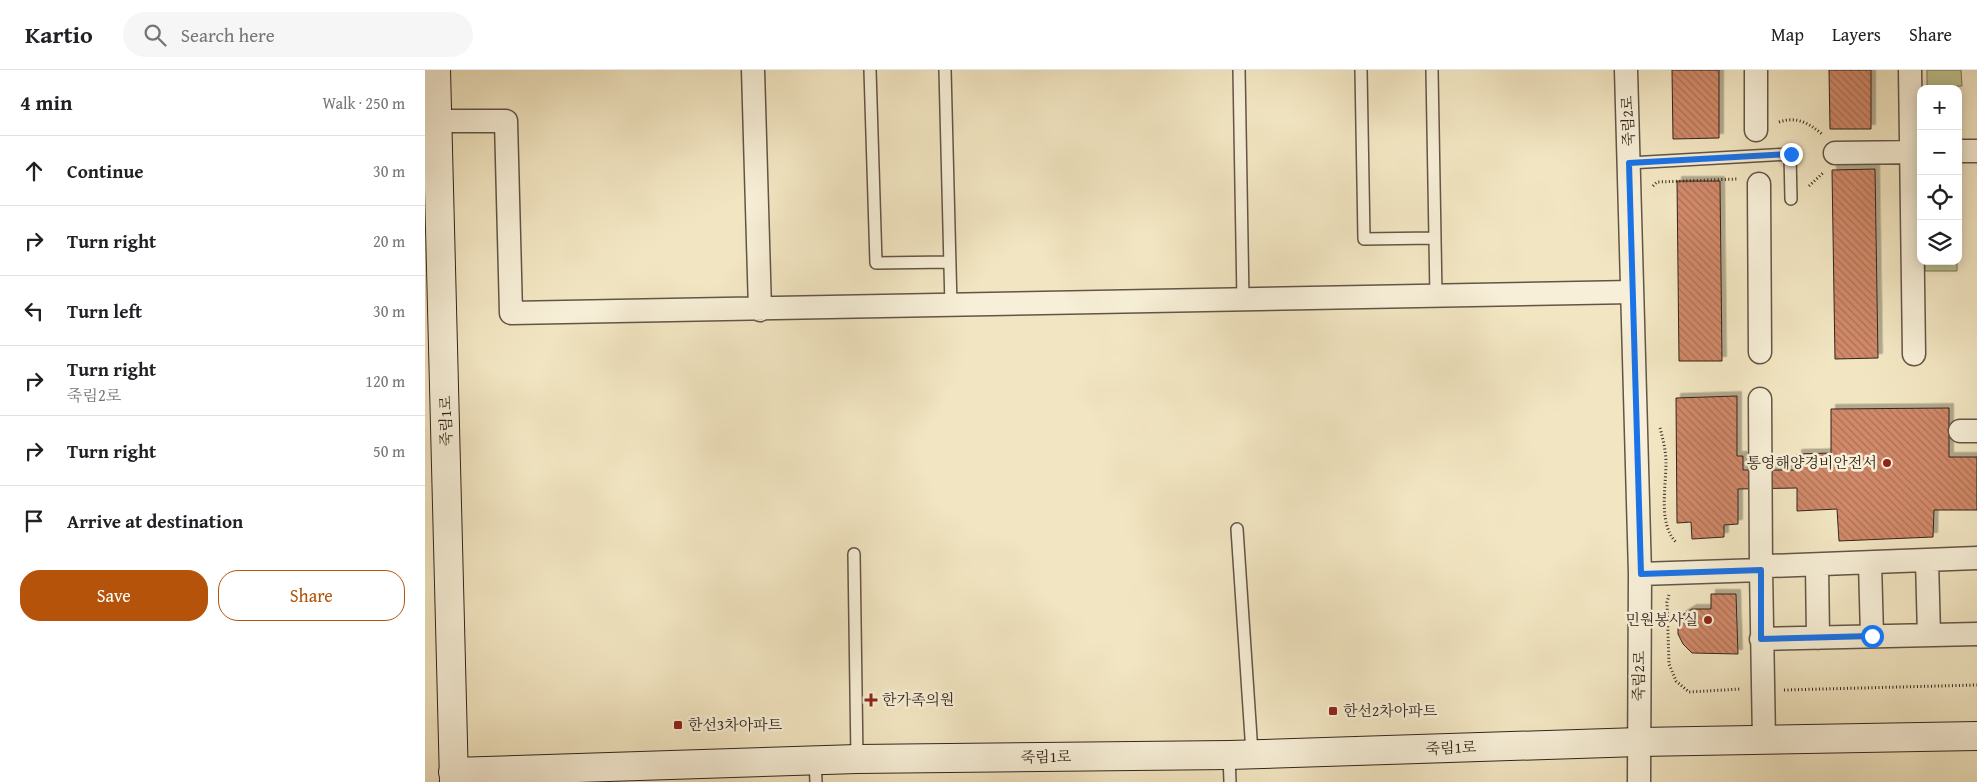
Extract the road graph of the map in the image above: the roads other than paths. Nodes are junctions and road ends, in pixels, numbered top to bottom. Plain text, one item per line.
1 (436, 70) edge
2 (753, 70) edge
3 (871, 70) edge
4 (945, 70) edge
5 (1239, 70) edge
6 (1361, 70) edge
7 (1432, 70) edge
8 (1626, 70) edge
9 (1756, 70) edge
10 (1910, 70) edge
11 (437, 121) junction
12 (1756, 130) road end
13 (1962, 151) edge
14 (1977, 151) edge
15 (1916, 152) edge
16 (1835, 154) road end
17 (1629, 163) junction
18 (1759, 184) road end
19 (1791, 199) dead end
20 (1434, 238) junction
21 (949, 262) junction
22 (1632, 292) junction
23 (1436, 296) junction
24 (1243, 300) junction
25 (951, 306) junction
26 (760, 310) junction
27 (1760, 352) dead end
28 (1914, 354) dead end
29 (435, 361) edge
30 (1761, 399) dead end
31 (1237, 529) dead end
32 (854, 554) dead end
33 (1977, 558) edge
34 (1927, 561) junction
35 (1870, 563) junction
36 (1817, 565) junction
37 (1761, 570) junction
38 (1641, 574) junction
39 (1977, 634) edge
40 (1929, 635) junction
41 (1872, 636) junction
42 (1817, 638) junction
43 (1761, 639) junction
44 (1977, 736) edge
45 (1764, 740) junction
46 (1639, 742) junction
47 (1240, 754) junction
48 (857, 759) junction
49 (815, 771) edge
50 (453, 777) edge
51 (1230, 782) edge
52 (1639, 782) edge

1 - 11 street, 죽림1로
2 - 26 street
3 - 21 lane
4 - 21 lane
5 - 24 lane
6 - 20 lane
7 - 20 lane
8 - 17 street, 죽림2로
9 - 12 street
10 - 15 street
11 - 26 street
11 - 29 street, 죽림1로
13 - 14 street
15 - 16 street
15 - 28 street
17 - 19 lane
17 - 22 street, 죽림2로
18 - 27 street
20 - 23 lane
21 - 25 lane
22 - 23 street
22 - 38 street, 죽림2로
23 - 24 street
24 - 25 street
25 - 26 street
29 - 50 street, 죽림1로
30 - 37 street
31 - 47 lane
32 - 48 lane
33 - 34 street
34 - 35 street
34 - 40 street
35 - 36 street
35 - 41 street
36 - 37 street
36 - 42 street
37 - 38 street
37 - 43 street
38 - 46 street, 죽림2로
39 - 40 street
40 - 41 street
41 - 42 street
42 - 43 street
43 - 45 street
44 - 45 street
45 - 46 street
46 - 47 street, 죽림1로
46 - 52 street, 죽림2로
47 - 48 street, 죽림1로
47 - 51 lane
48 - 49 street, 죽림1로
49 - 50 street, 죽림1로

